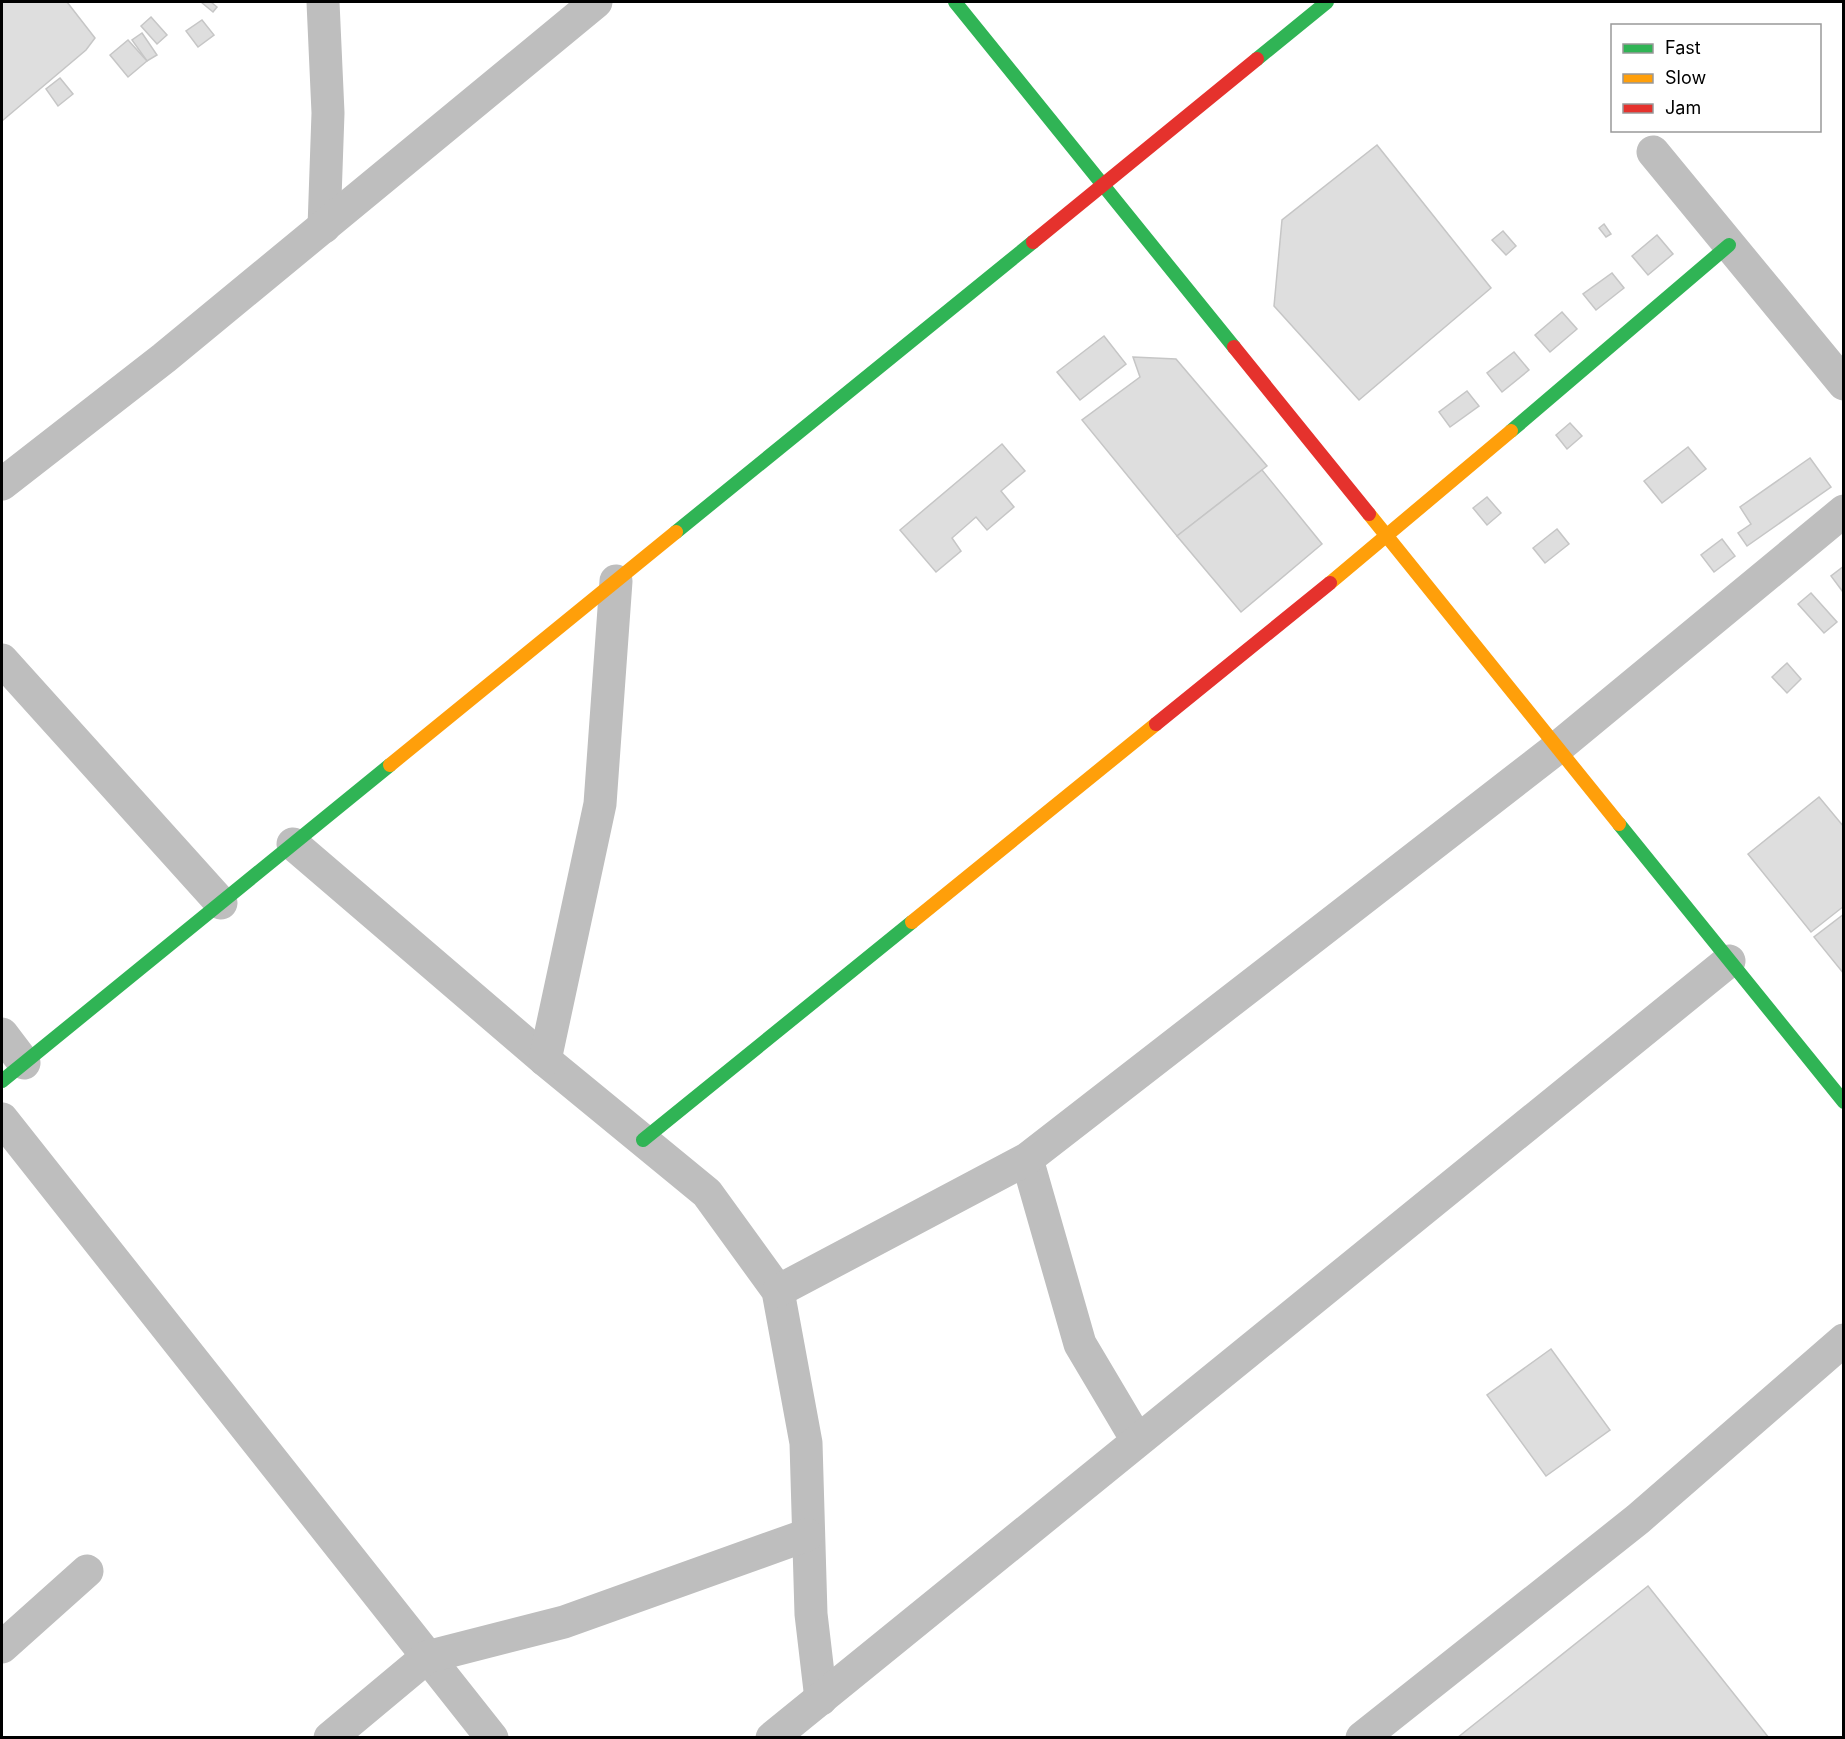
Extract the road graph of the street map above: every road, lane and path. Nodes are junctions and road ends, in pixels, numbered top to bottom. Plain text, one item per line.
1 (323, 2) edge
2 (596, 2) edge
3 (955, 2) edge
4 (1327, 2) edge
5 (1653, 152) dead end
6 (1101, 183) junction
7 (324, 226) junction
8 (1729, 245) junction
9 (1844, 384) edge
10 (2, 484) edge
11 (1844, 512) edge
12 (1387, 537) junction
13 (616, 580) junction
14 (2, 660) edge
15 (1557, 748) junction
16 (293, 844) junction
17 (221, 903) junction
18 (1729, 961) junction
19 (2, 1034) edge
20 (545, 1060) junction
21 (13, 1072) edge
22 (1844, 1102) edge
23 (2, 1119) edge
24 (643, 1140) junction
25 (1027, 1159) junction
26 (778, 1291) junction
27 (1844, 1340) edge
28 (1137, 1440) junction
29 (807, 1535) junction
30 (87, 1571) dead end
31 (2, 1647) edge
32 (427, 1657) junction
33 (820, 1699) junction
34 (330, 1737) edge
35 (492, 1737) edge
36 (772, 1737) edge
37 (1362, 1737) edge

1 - 7 street
2 - 7 street
3 - 6 street
4 - 6 street
5 - 8 street
6 - 12 street
6 - 13 street
7 - 10 street
8 - 9 street
8 - 12 street
11 - 15 street
12 - 15 street
12 - 24 street
13 - 16 street
13 - 20 street
14 - 17 street
15 - 18 street
15 - 25 street
16 - 17 street
16 - 20 street
17 - 21 street
18 - 22 street
18 - 28 street
19 - 21 street
20 - 24 street
23 - 32 street
24 - 26 street
25 - 26 street
25 - 28 street
26 - 29 street
27 - 37 street
28 - 33 street
29 - 32 street
29 - 33 street
30 - 31 street
32 - 34 street
32 - 35 street
33 - 36 street

